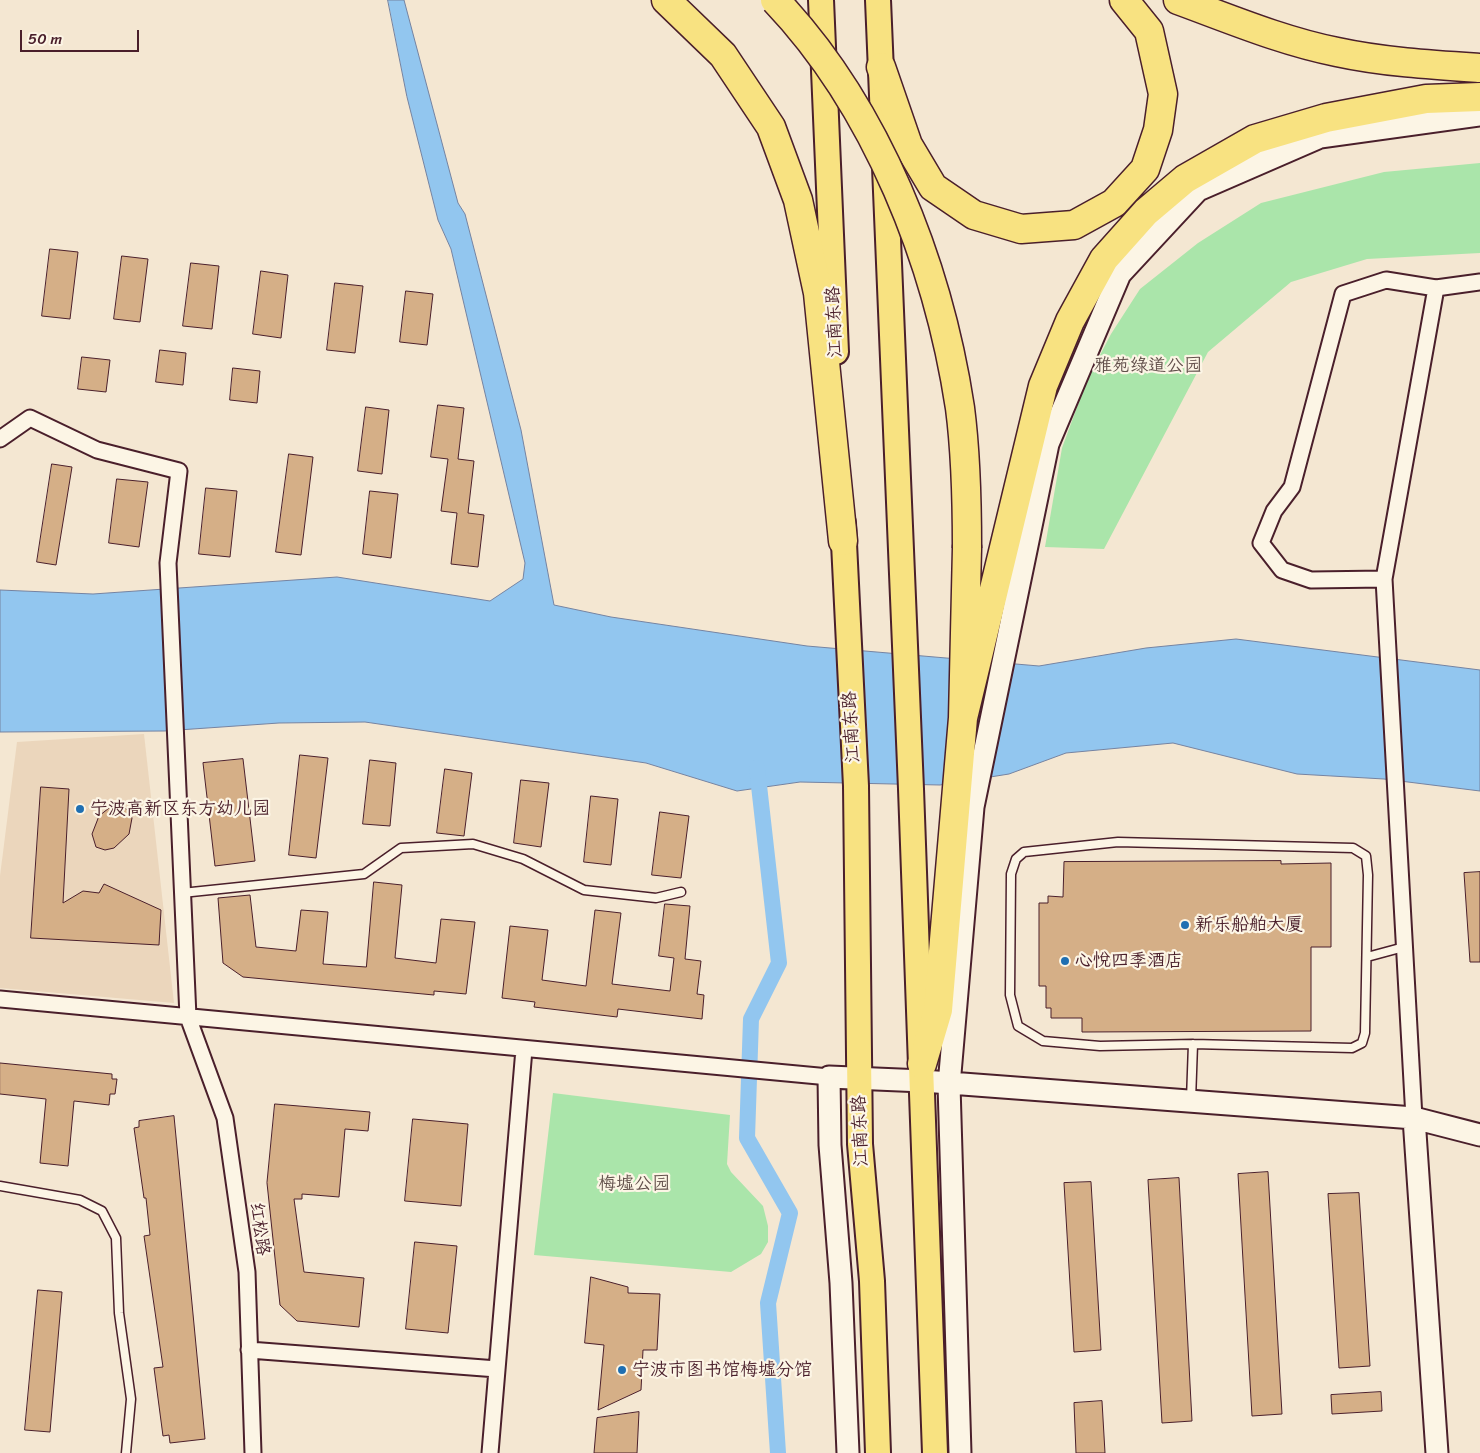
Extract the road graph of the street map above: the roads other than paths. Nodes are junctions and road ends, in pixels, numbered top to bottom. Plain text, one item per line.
1 (666, 0) edge
2 (775, 0) edge
3 (821, 0) edge
4 (878, 0) edge
5 (1124, 0) edge
6 (1178, 0) edge
7 (881, 67) junction
8 (1480, 68) edge
9 (1480, 97) edge
10 (1480, 115) edge
11 (1480, 282) edge
12 (1436, 288) junction
13 (0, 439) edge
14 (843, 541) junction
15 (1384, 579) junction
16 (972, 644) junction
17 (682, 892) dead end
18 (182, 894) junction
19 (1404, 947) junction
20 (1367, 957) junction
21 (0, 998) edge
22 (188, 1018) junction
23 (1193, 1044) junction
24 (524, 1049) junction
25 (922, 1073) junction
26 (828, 1077) junction
27 (859, 1080) junction
28 (950, 1085) junction
29 (1191, 1102) junction
30 (1414, 1118) junction
31 (1480, 1135) edge
32 (0, 1186) edge
33 (249, 1350) junction
34 (497, 1369) junction
35 (126, 1453) edge
36 (253, 1453) edge
37 (490, 1453) edge
38 (848, 1453) edge
39 (878, 1453) edge
40 (935, 1453) edge
41 (960, 1453) edge
42 (1437, 1453) edge

1 - 14 highway
2 - 16 highway, bridge
3 - 14 main road, 江南东路
4 - 7 main road
5 - 7 highway
6 - 8 highway
7 - 25 main road
9 - 16 highway
10 - 28 main road
11 - 12 street
12 - 15 street
12 - 15 street
13 - 18 street, 红松路
14 - 27 main road, 江南东路
15 - 19 street
16 - 25 highway
17 - 18 lane
18 - 22 street, 红松路
19 - 20 lane
19 - 30 street
20 - 23 lane
20 - 23 lane
21 - 22 street
22 - 24 street
22 - 33 street, 红松路
23 - 29 lane
24 - 26 street
24 - 34 street
25 - 27 main road
25 - 28 main road
25 - 40 main road
26 - 27 main road
26 - 38 main road
27 - 39 main road, 江南东路
28 - 29 main road
28 - 41 main road
29 - 30 main road
30 - 31 main road
30 - 42 main road
32 - 35 lane
33 - 34 street
33 - 36 street, 红松路
34 - 37 street

